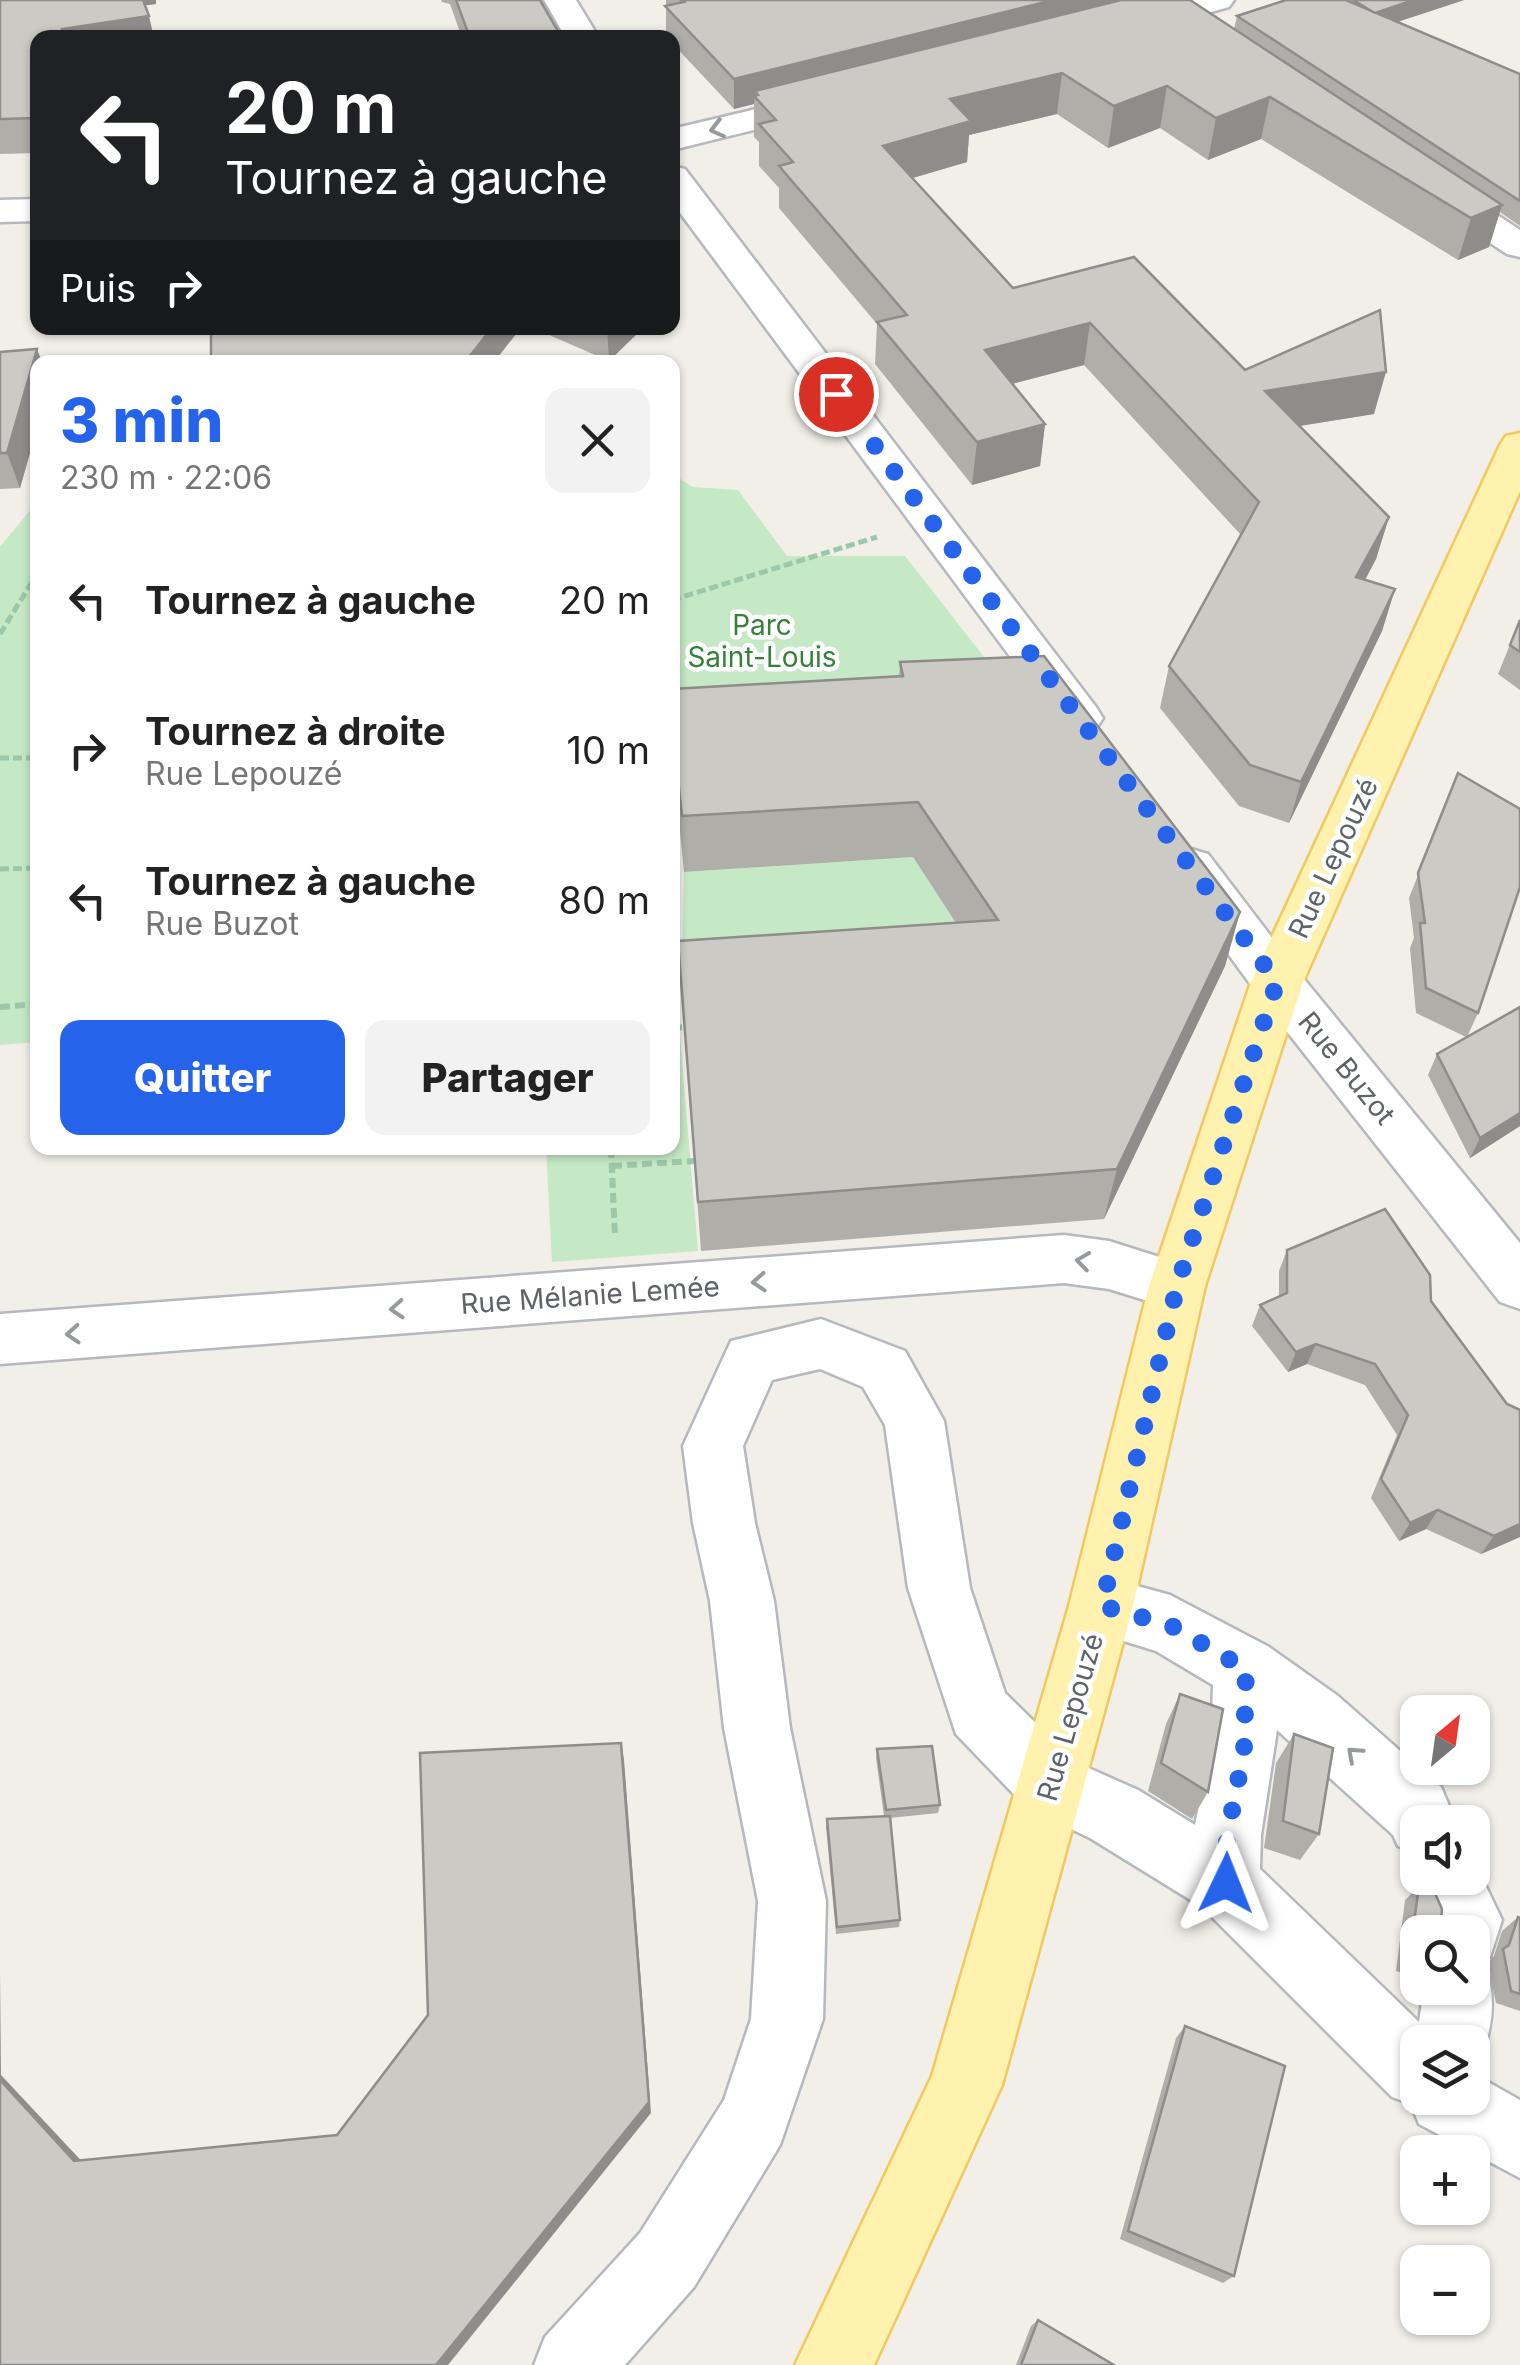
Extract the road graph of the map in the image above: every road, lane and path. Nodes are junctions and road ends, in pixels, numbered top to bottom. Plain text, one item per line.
1 (560, 0) edge
2 (1218, 0) edge
3 (1161, 7) edge
4 (578, 30) edge
5 (1093, 34) edge
6 (1201, 34) edge
7 (858, 94) edge
8 (680, 138) edge
9 (1396, 164) edge
10 (680, 188) edge
11 (30, 210) edge
12 (0, 211) edge
13 (1520, 246) edge
14 (1520, 446) edge
15 (931, 520) junction
16 (30, 585) edge
17 (680, 598) edge
18 (0, 634) edge
19 (1108, 757) edge
20 (0, 758) edge
21 (30, 758) edge
22 (1168, 836) edge
23 (0, 868) edge
24 (30, 868) edge
25 (1277, 982) junction
26 (30, 1005) edge
27 (0, 1007) edge
28 (680, 1027) edge
29 (684, 1027) edge
30 (694, 1161) edge
31 (612, 1166) dead end
32 (1520, 1285) edge
33 (1177, 1286) junction
34 (0, 1339) edge
35 (1102, 1606) junction
36 (1246, 1669) junction
37 (1051, 1785) junction
38 (1411, 1805) edge
39 (1226, 1883) junction
40 (1400, 2053) edge
41 (1475, 2115) edge
42 (1520, 2141) edge
43 (573, 2365) edge
44 (834, 2365) edge

1 - 4 street
2 - 3 street
3 - 5 street
3 - 6 street
7 -> 8 street
9 - 13 street
10 - 15 street
11 - 12 street
14 - 25 main road, Rue Lepouzé
15 - 17 path
15 - 19 street
16 - 18 path
20 - 21 path
22 - 25 street, Rue Buzot
23 - 24 path
25 - 32 street, Rue Buzot
25 - 33 main road, Rue Lepouzé
26 - 27 path
28 - 29 path
30 - 31 path
33 -> 34 street, Rue Mélanie Lemée
33 - 35 main road, Rue Lepouzé
35 - 36 street
35 - 37 main road, Rue Lepouzé
38 -> 36 street
36 - 39 street
37 - 39 street
37 - 43 street
37 - 44 main road, Rue Lepouzé
39 - 40 street
41 - 42 street

